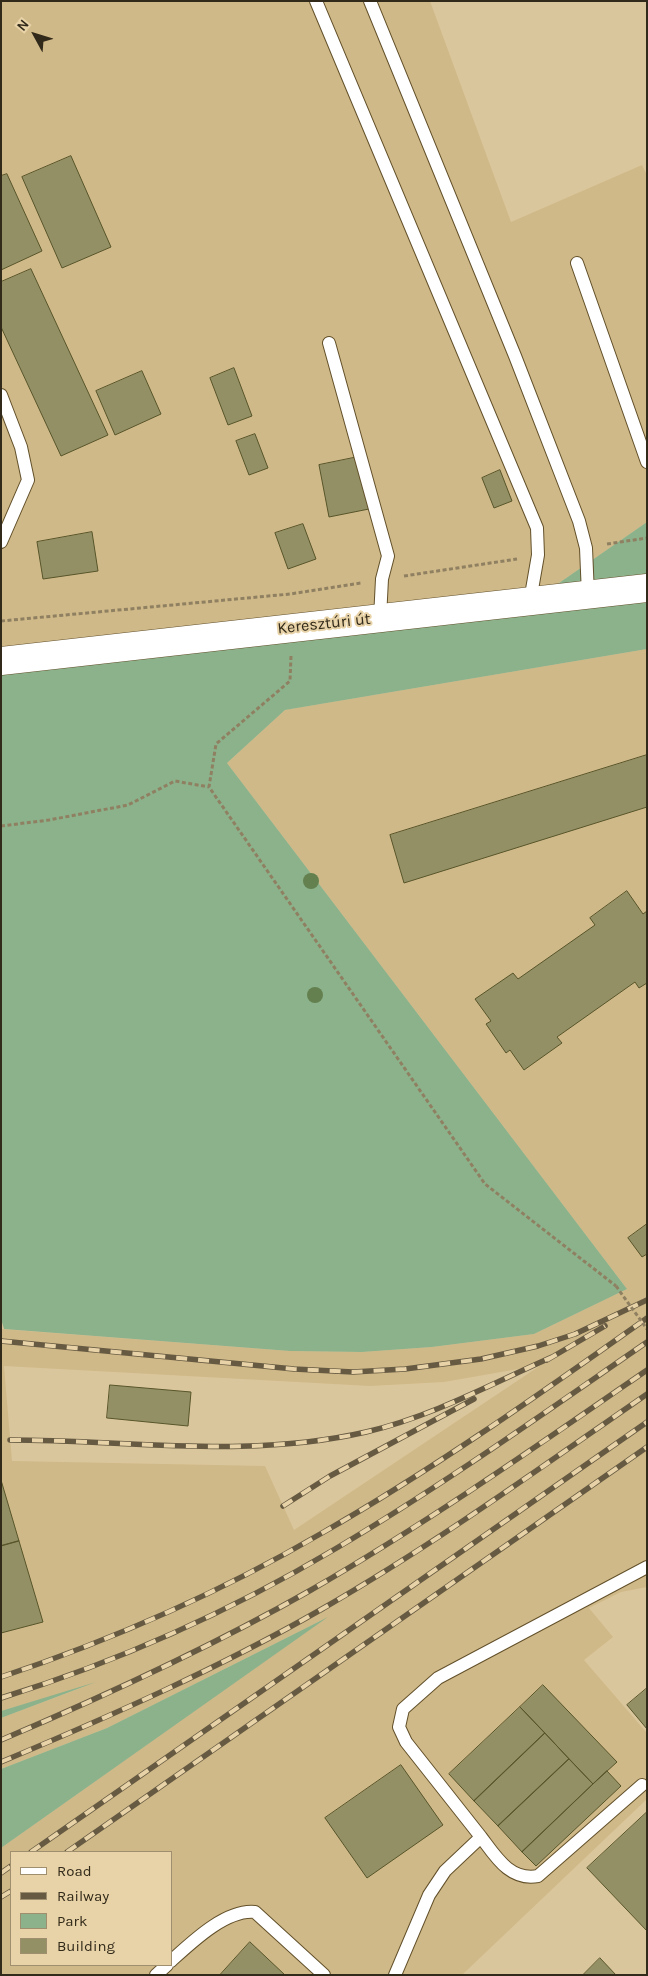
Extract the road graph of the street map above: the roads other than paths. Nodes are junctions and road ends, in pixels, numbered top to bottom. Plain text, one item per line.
1 (316, 1) edge
2 (370, 1) edge
3 (577, 263) dead end
4 (328, 343) dead end
5 (1, 395) edge
6 (647, 462) edge
7 (1, 542) edge
8 (647, 588) edge
9 (588, 595) junction
10 (530, 601) junction
11 (380, 618) junction
12 (1, 661) edge
13 (647, 1568) edge
14 (642, 1785) dead end
15 (481, 1837) junction
16 (172, 1960) edge
17 (166, 1966) edge
18 (156, 1975) edge
19 (324, 1975) edge
20 (395, 1975) edge

1 - 10 lane
2 - 9 lane
3 - 6 lane
4 - 11 lane
5 - 7 lane
8 - 9 main road, Keresztúri út
9 - 10 main road, Keresztúri út
10 - 11 main road, Keresztúri út
11 - 12 main road, Keresztúri út
13 - 15 lane
14 - 15 lane
15 - 20 lane
16 - 19 lane
17 - 18 lane

